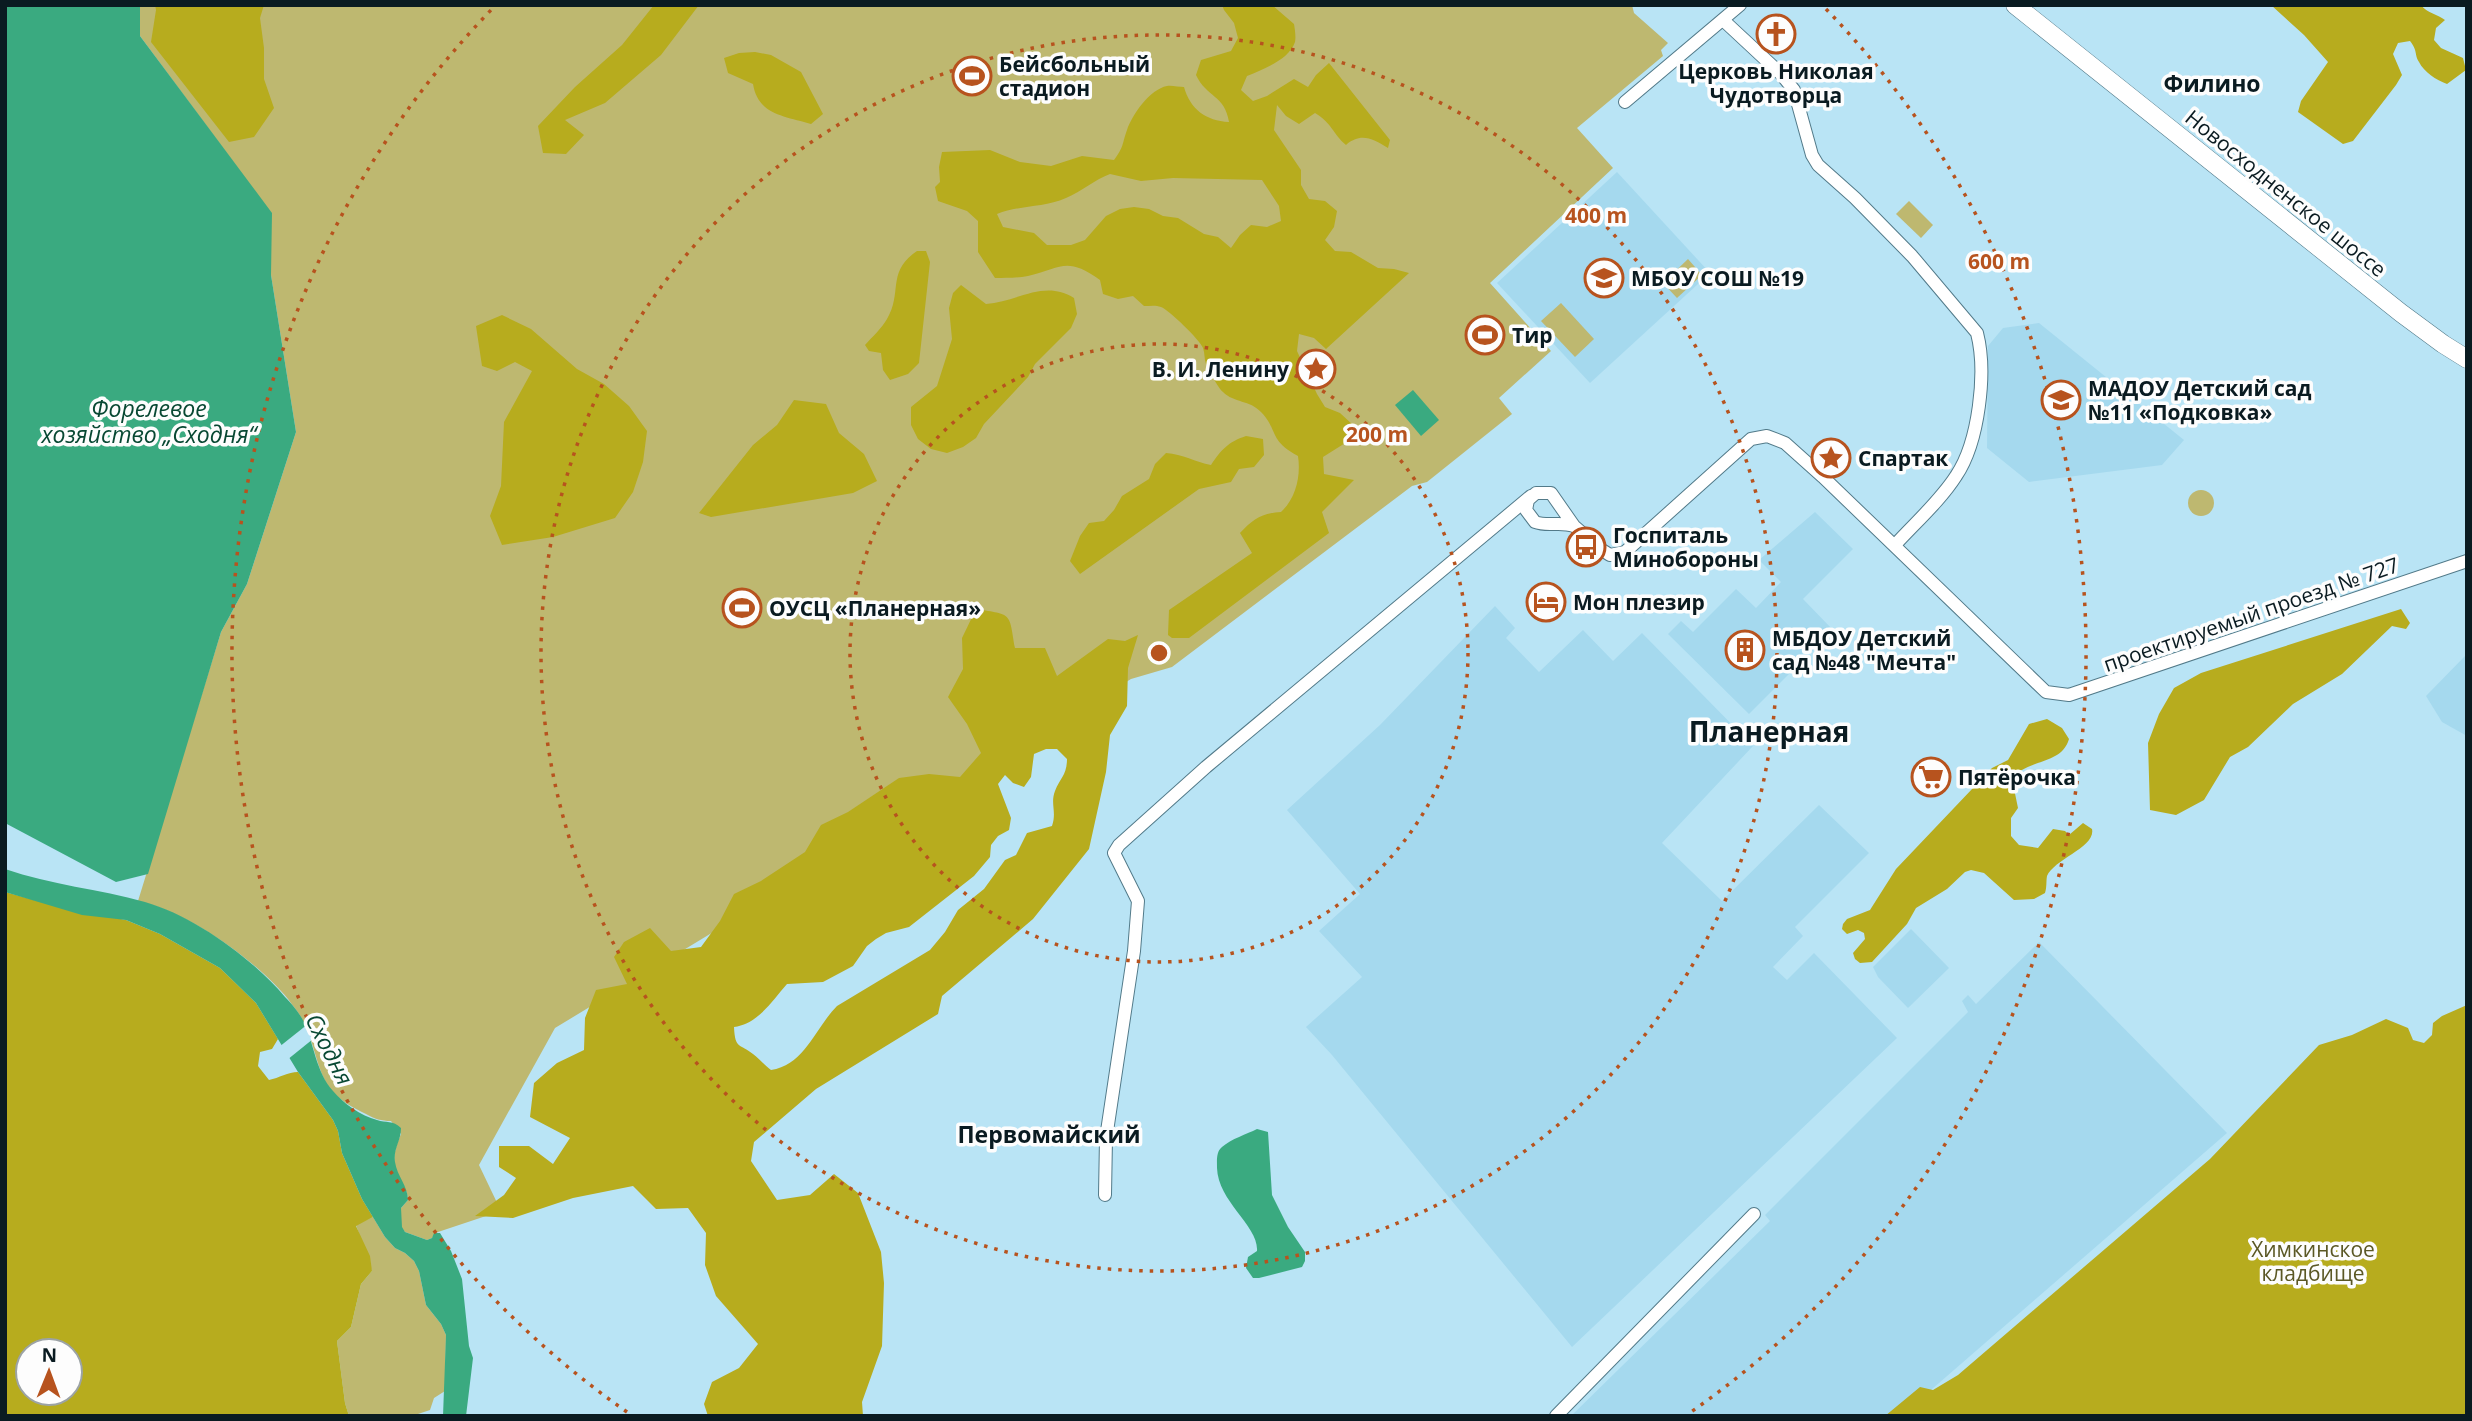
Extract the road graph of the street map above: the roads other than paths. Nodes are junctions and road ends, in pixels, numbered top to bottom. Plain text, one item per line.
1 (1740, 5) edge
2 (2015, 5) edge
3 (1723, 20) junction
4 (1625, 102) dead end
5 (2467, 359) edge
6 (1531, 496) junction
7 (1558, 501) junction
8 (1509, 513) junction
9 (1528, 515) junction
10 (1550, 523) junction
11 (1574, 526) junction
12 (1895, 545) junction
13 (2467, 561) edge
14 (1105, 1195) dead end
15 (1754, 1214) dead end
16 (1556, 1416) edge

1 - 3 street
2 - 5 main road, Новосходненское шоссе
3 - 4 street
3 - 12 street
6 - 7 street
6 - 8 street
6 - 9 street
7 - 10 street
7 - 11 street
8 - 9 street
8 - 14 street
9 - 10 street
10 - 11 street
11 - 12 street
12 - 13 street, проектируемый проезд № 727
15 - 16 street

